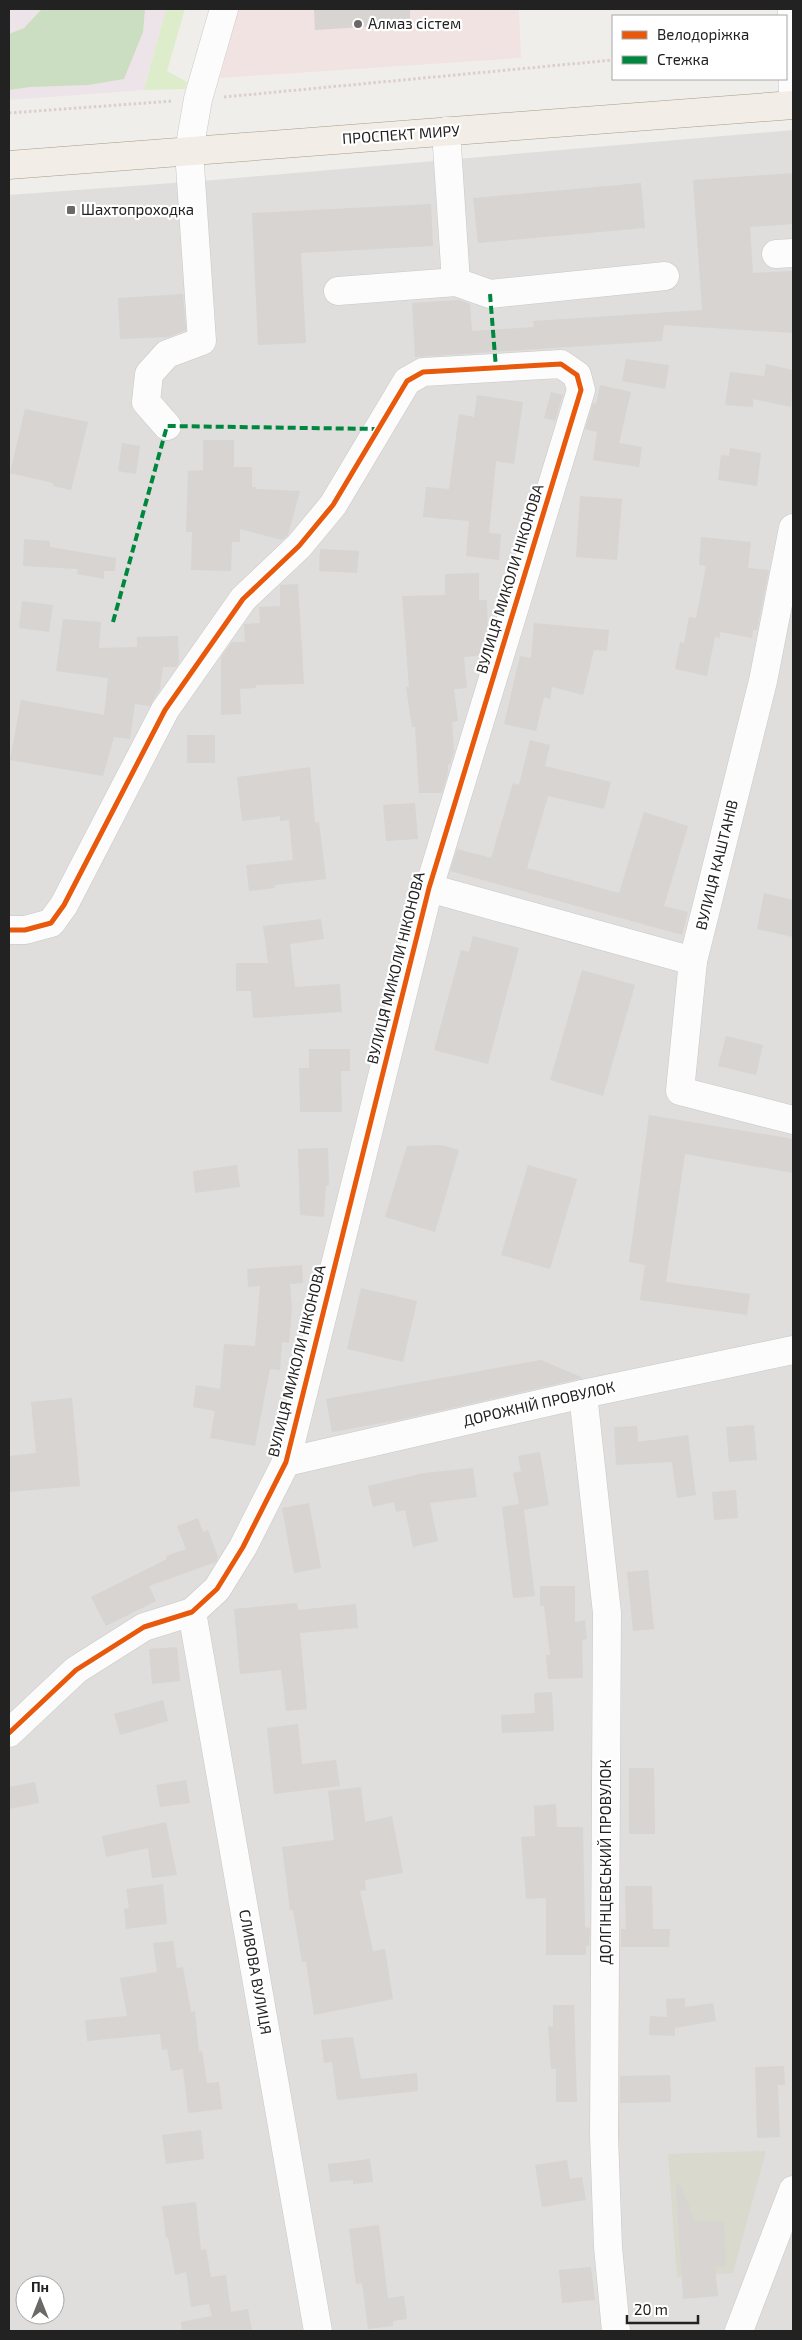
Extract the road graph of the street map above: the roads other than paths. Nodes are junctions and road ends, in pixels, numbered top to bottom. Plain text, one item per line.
1 (224, 9) edge
2 (792, 9) edge
3 (793, 105) edge
4 (446, 131) junction
5 (188, 151) junction
6 (9, 165) edge
7 (665, 276) dead end
8 (456, 282) junction
9 (338, 291) dead end
10 (167, 426) dead end
11 (793, 528) edge
12 (429, 888) junction
13 (9, 930) edge
14 (693, 962) junction
15 (793, 1120) edge
16 (793, 1350) edge
17 (583, 1394) junction
18 (286, 1462) junction
19 (192, 1612) junction
20 (9, 1733) edge
21 (793, 2190) edge
22 (318, 2331) edge
23 (616, 2331) edge
24 (739, 2331) edge

1 - 5 street
2 - 3 street
3 - 4 main road, ПРОСПЕКТ МИРУ
4 - 5 main road, ПРОСПЕКТ МИРУ
4 - 8 street
5 - 6 main road, ПРОСПЕКТ МИРУ
5 - 10 street
7 - 8 street
8 - 9 street
11 - 14 street, ВУЛИЦЯ КАШТАНІВ
12 - 13 street, ВУЛИЦЯ МИКОЛИ НІКОНОВА
12 - 14 street
12 - 18 street, ВУЛИЦЯ МИКОЛИ НІКОНОВА
14 - 15 street, ВУЛИЦЯ КАШТАНІВ
16 - 17 street, ДОРОЖНІЙ ПРОВУЛОК
17 - 18 street, ДОРОЖНІЙ ПРОВУЛОК
17 - 23 street, ДОЛГІНЦЕВСЬКИЙ ПРОВУЛОК
18 - 19 street, ВУЛИЦЯ МИКОЛИ НІКОНОВА
19 - 20 street
19 - 22 street, СЛИВОВА ВУЛИЦЯ
21 - 24 street

